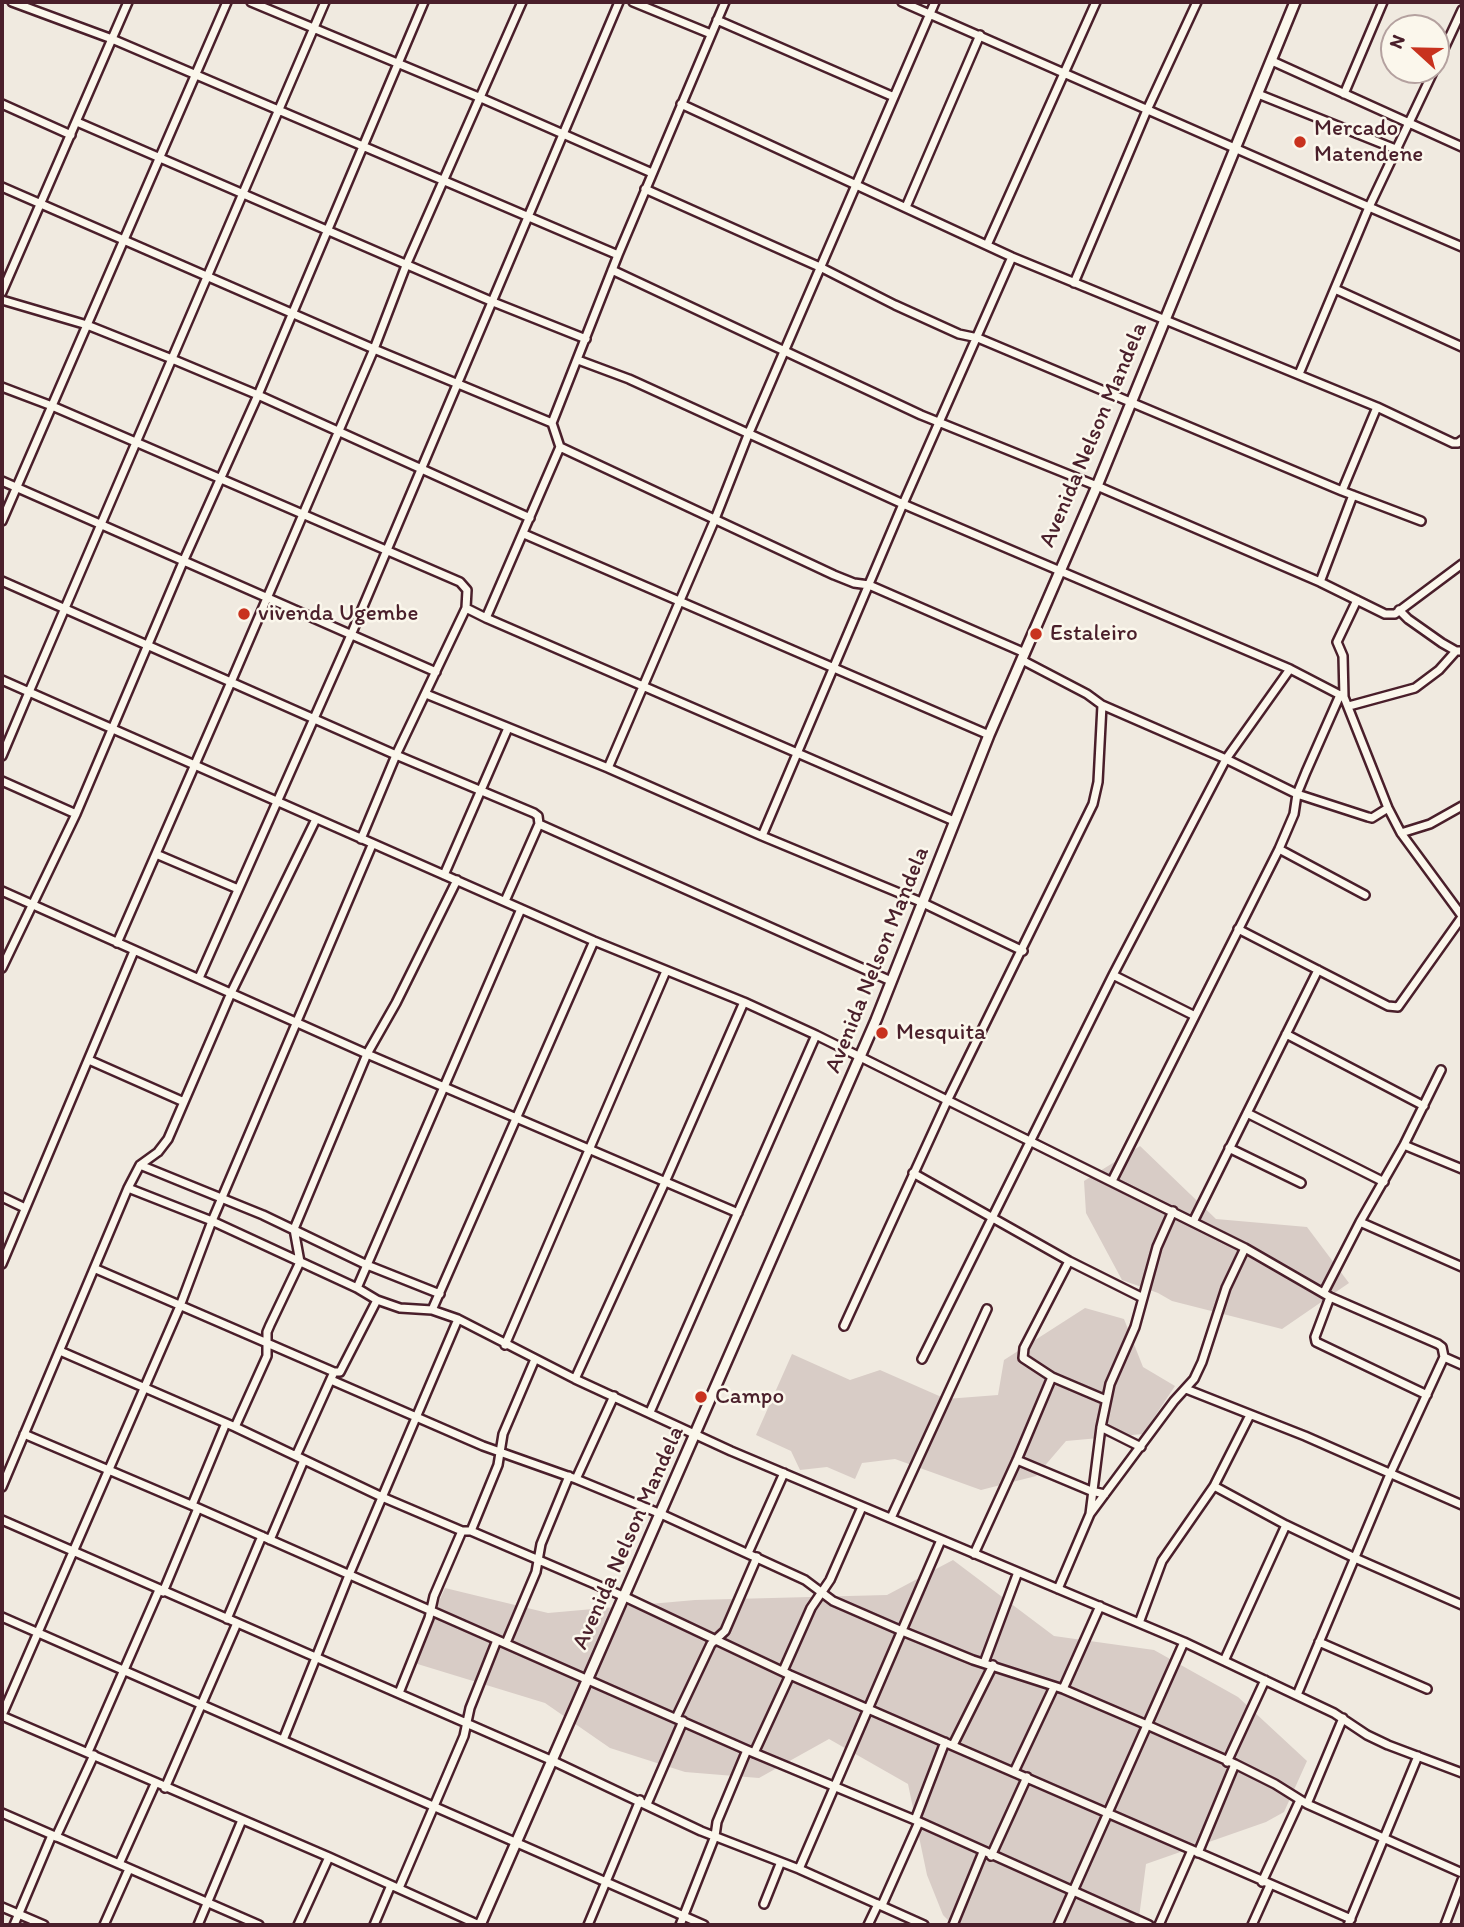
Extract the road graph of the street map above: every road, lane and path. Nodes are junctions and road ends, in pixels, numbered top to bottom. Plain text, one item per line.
1 (12, 2) edge
2 (128, 2) edge
3 (227, 2) edge
4 (251, 2) edge
5 (325, 2) edge
6 (424, 2) edge
7 (522, 2) edge
8 (620, 2) edge
9 (633, 2) edge
10 (725, 2) edge
11 (902, 2) edge
12 (935, 2) edge
13 (1096, 2) edge
14 (1197, 2) edge
15 (1383, 2) edge
16 (1291, 3) edge
17 (1462, 10) edge
18 (930, 14) junction
19 (717, 20) junction
20 (314, 28) junction
21 (711, 34) junction
22 (980, 35) junction
23 (1450, 36) edge
24 (113, 39) junction
25 (1272, 61) junction
26 (397, 63) junction
27 (1062, 73) junction
28 (195, 75) junction
29 (1428, 84) edge
30 (1258, 94) junction
31 (1344, 94) junction
32 (894, 97) junction
33 (481, 98) junction
34 (2, 104) edge
35 (681, 104) junction
36 (1147, 110) junction
37 (277, 111) junction
38 (77, 122) junction
39 (1409, 124) junction
40 (563, 134) junction
41 (71, 135) junction
42 (362, 146) junction
43 (1462, 148) edge
44 (1235, 149) junction
45 (1398, 150) junction
46 (160, 157) junction
47 (652, 173) junction
48 (445, 181) junction
49 (858, 184) junction
50 (2, 187) edge
51 (645, 189) junction
52 (243, 194) junction
53 (41, 203) junction
54 (906, 207) junction
55 (1369, 207) junction
56 (528, 218) junction
57 (326, 230) junction
58 (122, 240) junction
59 (986, 246) junction
60 (1462, 247) edge
61 (618, 255) junction
62 (1012, 257) junction
63 (407, 263) junction
64 (822, 268) junction
65 (612, 270) junction
66 (207, 277) junction
67 (1074, 283) junction
68 (1335, 289) junction
69 (2, 292) edge
70 (2, 300) edge
71 (493, 302) junction
72 (292, 314) junction
73 (1164, 318) junction
74 (87, 325) junction
75 (978, 338) junction
76 (586, 339) junction
77 (1462, 346) edge
78 (374, 349) junction
79 (785, 350) junction
80 (172, 359) junction
81 (578, 360) junction
82 (1299, 374) junction
83 (458, 384) junction
84 (2, 387) edge
85 (258, 395) junction
86 (1130, 401) junction
87 (52, 406) junction
88 (1377, 407) junction
89 (940, 422) junction
90 (552, 423) junction
91 (338, 432) junction
92 (748, 435) junction
93 (1462, 440) edge
94 (136, 443) junction
95 (560, 447) junction
96 (422, 468) junction
97 (220, 479) junction
98 (2, 481) edge
99 (1097, 485) junction
100 (17, 488) junction
101 (1342, 491) junction
102 (1353, 495) junction
103 (903, 504) junction
104 (302, 514) junction
105 (530, 518) junction
106 (715, 519) junction
107 (2, 521) edge
108 (1422, 522) dead end
109 (100, 523) junction
110 (524, 534) junction
111 (387, 551) junction
112 (183, 562) junction
113 (1462, 564) edge
114 (1059, 569) junction
115 (2, 580) edge
116 (1320, 583) junction
117 (869, 585) junction
118 (266, 598) junction
119 (1357, 600) junction
120 (679, 603) junction
121 (65, 608) junction
122 (466, 608) junction
123 (1399, 610) junction
124 (486, 618) junction
125 (351, 635) junction
126 (147, 646) junction
127 (1459, 651) edge
128 (1023, 657) junction
129 (1290, 668) junction
130 (834, 670) junction
131 (436, 672) junction
132 (2, 680) edge
133 (231, 682) junction
134 (643, 687) junction
135 (29, 692) junction
136 (426, 694) junction
137 (1342, 696) junction
138 (1102, 705) junction
139 (1349, 706) junction
140 (315, 719) junction
141 (508, 728) junction
142 (111, 730) junction
143 (989, 735) junction
144 (798, 753) junction
145 (396, 755) junction
146 (2, 757) edge
147 (1226, 759) junction
148 (195, 764) junction
149 (608, 768) junction
150 (2, 780) edge
151 (480, 790) junction
152 (1297, 794) junction
153 (277, 801) junction
154 (1462, 806) edge
155 (1388, 808) junction
156 (76, 814) junction
157 (316, 820) junction
158 (954, 821) junction
159 (539, 824) junction
160 (1401, 833) junction
161 (762, 836) junction
162 (361, 839) junction
163 (372, 845) junction
164 (1279, 849) junction
165 (156, 853) junction
166 (444, 875) junction
167 (457, 880) junction
168 (238, 889) junction
169 (2, 891) edge
170 (1365, 895) dead end
171 (505, 901) junction
172 (921, 902) junction
173 (33, 905) junction
174 (521, 909) junction
175 (1462, 916) edge
176 (1238, 929) junction
177 (594, 942) junction
178 (117, 943) junction
179 (134, 951) junction
180 (1023, 951) junction
181 (2, 968) edge
182 (1318, 970) junction
183 (666, 971) junction
184 (1113, 975) junction
185 (199, 978) junction
186 (891, 981) junction
187 (231, 993) junction
188 (744, 1002) junction
189 (1195, 1016) junction
190 (298, 1022) junction
191 (1286, 1034) junction
192 (816, 1035) junction
193 (367, 1054) junction
194 (860, 1056) junction
195 (89, 1060) junction
196 (1441, 1070) dead end
197 (444, 1085) junction
198 (948, 1099) junction
199 (184, 1102) junction
200 (1424, 1106) junction
201 (1247, 1114) junction
202 (517, 1117) junction
203 (1031, 1142) junction
204 (1404, 1145) junction
205 (1229, 1148) junction
206 (590, 1150) junction
207 (140, 1165) junction
208 (1462, 1169) edge
209 (913, 1173) junction
210 (1112, 1181) junction
211 (665, 1182) junction
212 (1384, 1182) junction
213 (1301, 1184) dead end
214 (128, 1188) junction
215 (2, 1197) edge
216 (222, 1198) junction
217 (26, 1208) junction
218 (1173, 1212) junction
219 (738, 1213) junction
220 (991, 1218) junction
221 (212, 1221) junction
222 (1193, 1222) junction
223 (1360, 1222) junction
224 (294, 1229) junction
225 (1245, 1248) junction
226 (1069, 1261) junction
227 (300, 1262) junction
228 (2, 1264) edge
229 (367, 1265) junction
230 (1462, 1267) edge
231 (96, 1269) junction
232 (357, 1288) junction
233 (440, 1294) junction
234 (1327, 1294) junction
235 (1143, 1298) junction
236 (377, 1300) junction
237 (180, 1306) junction
238 (987, 1309) dead end
239 (432, 1310) junction
240 (458, 1319) junction
241 (844, 1326) dead end
242 (267, 1343) junction
243 (505, 1345) junction
244 (60, 1351) junction
245 (1444, 1356) junction
246 (535, 1359) junction
247 (922, 1359) dead end
248 (1462, 1364) edge
249 (333, 1376) junction
250 (1052, 1377) junction
251 (575, 1379) junction
252 (144, 1389) junction
253 (1186, 1389) junction
254 (1427, 1395) junction
255 (614, 1396) junction
256 (1106, 1400) junction
257 (650, 1412) junction
258 (1250, 1415) junction
259 (416, 1417) junction
260 (226, 1423) junction
261 (235, 1427) junction
262 (1101, 1427) junction
263 (24, 1434) junction
264 (695, 1434) junction
265 (1141, 1447) junction
266 (501, 1453) junction
267 (300, 1458) junction
268 (1017, 1460) junction
269 (109, 1470) junction
270 (784, 1473) junction
271 (1390, 1474) junction
272 (573, 1477) junction
273 (1214, 1486) junction
274 (2, 1487) edge
275 (1091, 1492) junction
276 (1105, 1494) junction
277 (382, 1497) junction
278 (1462, 1505) edge
279 (195, 1506) junction
280 (862, 1507) junction
281 (661, 1514) junction
282 (1090, 1514) junction
283 (891, 1518) junction
284 (2, 1520) edge
285 (1286, 1525) junction
286 (466, 1531) junction
287 (262, 1536) junction
288 (270, 1540) junction
289 (941, 1540) junction
290 (74, 1551) junction
291 (748, 1553) junction
292 (974, 1553) junction
293 (757, 1557) junction
294 (1355, 1558) junction
295 (539, 1561) junction
296 (1018, 1572) junction
297 (349, 1575) junction
298 (1058, 1589) junction
299 (161, 1591) junction
300 (821, 1592) junction
301 (625, 1597) junction
302 (1462, 1605) edge
303 (1100, 1606) junction
304 (430, 1611) junction
305 (2, 1617) edge
306 (227, 1619) junction
307 (237, 1623) junction
308 (1139, 1623) junction
309 (902, 1631) junction
310 (38, 1633) junction
311 (716, 1640) junction
312 (501, 1641) junction
313 (1184, 1642) junction
314 (1319, 1642) junction
315 (316, 1657) junction
316 (1224, 1661) junction
317 (984, 1663) junction
318 (993, 1665) junction
319 (123, 1670) junction
320 (786, 1673) junction
321 (588, 1679) junction
322 (1265, 1680) junction
323 (1054, 1687) junction
324 (1063, 1689) junction
325 (1427, 1689) dead end
326 (399, 1693) junction
327 (1297, 1695) junction
328 (202, 1705) junction
329 (868, 1709) junction
330 (2, 1716) edge
331 (1343, 1718) junction
332 (680, 1719) junction
333 (467, 1723) junction
334 (1147, 1725) junction
335 (283, 1740) junction
336 (945, 1742) junction
337 (953, 1745) junction
338 (751, 1752) junction
339 (91, 1753) junction
340 (1418, 1756) junction
341 (552, 1760) junction
342 (1231, 1763) junction
343 (1014, 1772) junction
344 (1462, 1773) edge
345 (1027, 1777) junction
346 (155, 1784) junction
347 (836, 1786) junction
348 (165, 1788) junction
349 (643, 1802) junction
350 (1304, 1802) junction
351 (433, 1808) junction
352 (2, 1813) edge
353 (1109, 1814) junction
354 (242, 1820) junction
355 (917, 1821) junction
356 (54, 1836) junction
357 (715, 1836) junction
358 (1383, 1839) junction
359 (516, 1843) junction
360 (1195, 1851) junction
361 (983, 1852) junction
362 (991, 1856) junction
363 (328, 1857) junction
364 (119, 1864) junction
365 (780, 1864) junction
366 (129, 1869) junction
367 (799, 1869) junction
368 (1462, 1873) edge
369 (1462, 1880) edge
370 (606, 1882) junction
371 (1266, 1884) junction
372 (395, 1887) junction
373 (1073, 1892) junction
374 (208, 1902) junction
375 (764, 1904) dead end
376 (880, 1905) junction
377 (2, 1907) edge
378 (19, 1914) junction
379 (684, 1916) junction
380 (1349, 1922) edge
381 (14, 1925) edge
382 (44, 1925) edge
383 (104, 1925) edge
384 (198, 1925) edge
385 (259, 1925) edge
386 (298, 1925) edge
387 (374, 1925) edge
388 (479, 1925) edge
389 (588, 1925) edge
390 (680, 1925) edge
391 (704, 1925) edge
392 (868, 1925) edge
393 (924, 1925) edge
394 (953, 1925) edge
395 (1058, 1925) edge
396 (1149, 1925) edge
397 (1159, 1925) edge
398 (1252, 1925) edge
399 (1445, 1925) edge

1 - 24 street
2 - 24 street
3 - 28 street
4 - 20 street
5 - 20 street
6 - 26 street
7 - 33 street
8 - 40 street
9 - 21 street
10 - 19 street
11 - 18 street
12 - 18 street
13 - 27 street
14 - 36 street
15 - 31 street
16 - 25 street, Avenida Nelson Mandela
17 - 23 street
18 - 22 street
18 - 32 street
19 - 21 street
19 - 32 street
20 - 26 street
20 - 37 street
21 - 35 street
22 - 27 street
22 - 54 street
24 - 28 street
24 - 38 street
25 - 30 street, Avenida Nelson Mandela
25 - 31 street
26 - 33 street
26 - 42 street
27 - 36 street
27 - 59 street
28 - 37 street
28 - 46 street
29 - 39 street
30 - 44 street, Avenida Nelson Mandela
30 - 45 street
31 - 39 street
32 - 49 street
33 - 40 street
33 - 48 street
34 - 41 street
35 - 47 street
35 - 49 street
36 - 44 street
36 - 67 street
37 - 42 street
37 - 52 street
38 - 41 street
38 - 46 street
39 - 43 street
39 - 45 street
40 - 47 street
40 - 56 street
41 - 53 street
42 - 48 street
42 - 57 street
44 - 55 street
44 - 73 street, Avenida Nelson Mandela
45 - 55 street
46 - 52 street
46 - 58 street
47 - 51 street
48 - 56 street
48 - 63 street
49 - 54 street
49 - 64 street
50 - 53 street
51 - 61 street
51 - 64 street
52 - 57 street
52 - 66 street
53 - 58 street
53 - 69 street
54 - 59 street
55 - 60 street
55 - 68 street
56 - 61 street
56 - 71 street
57 - 63 street
57 - 72 street
58 - 66 street
58 - 74 street
59 - 62 street
61 - 65 street
62 - 67 street
62 - 75 street
63 - 71 street
63 - 78 street
64 - 75 street
64 - 79 street
65 - 76 street
65 - 79 street
66 - 72 street
66 - 80 street
67 - 73 street
68 - 77 street
68 - 82 street
70 - 74 street
71 - 76 street
71 - 83 street
72 - 78 street
72 - 85 street
73 - 82 street
73 - 86 street, Avenida Nelson Mandela
74 - 80 street
74 - 87 street
75 - 86 street
75 - 89 street
76 - 81 street
78 - 83 street
78 - 91 street
79 - 89 street
79 - 92 street
80 - 85 street
80 - 94 street
81 - 90 street
81 - 92 street
82 - 88 street
83 - 90 street
83 - 96 street
84 - 87 street
85 - 91 street
85 - 97 street
86 - 99 street, Avenida Nelson Mandela
86 - 101 street
87 - 94 street
87 - 100 street
88 - 93 street
88 - 101 street
89 - 99 street
89 - 103 street
90 - 95 street
91 - 96 street
91 - 104 street
92 - 103 street
92 - 106 street
94 - 97 street
94 - 109 street
95 - 105 street
95 - 106 street
96 - 105 street
96 - 111 street
97 - 104 street
97 - 112 street
98 - 100 street
99 - 114 street, Avenida Nelson Mandela
99 - 116 street
100 - 107 street
100 - 109 street
101 - 102 street
102 - 108 street
102 - 116 street
103 - 114 street
103 - 117 street
104 - 111 street
104 - 118 street
105 - 110 street
106 - 117 street
106 - 120 street
109 - 112 street
109 - 121 street
110 - 120 street
110 - 124 street
111 - 122 street
111 - 125 street
112 - 118 street
112 - 126 street
113 - 123 street
114 - 128 street, Avenida Nelson Mandela
114 - 129 street
115 - 121 street
116 - 119 street
117 - 128 street
117 - 130 street
118 - 125 street
118 - 133 street
119 - 123 street
119 - 137 street
120 - 130 street
120 - 134 street
121 - 126 street
121 - 135 street
122 - 124 street
122 - 131 street
123 - 127 street
124 - 134 street
125 - 131 street
125 - 140 street
126 - 133 street
126 - 142 street
127 - 139 street
128 - 138 street
128 - 143 street, Avenida Nelson Mandela
129 - 137 street
129 - 147 street
130 - 143 street
130 - 144 street
131 - 136 street
132 - 135 street
133 - 140 street
133 - 148 street
134 - 144 street
134 - 149 street
135 - 142 street
135 - 146 street
136 - 141 street
136 - 145 street
137 - 139 street
137 - 152 street
138 - 147 street
138 - 180 street
139 - 155 street
140 - 145 street
140 - 153 street
141 - 149 street
141 - 151 street
142 - 148 street
142 - 156 street
143 - 158 street, Avenida Nelson Mandela
144 - 158 street
144 - 161 street
145 - 151 street
145 - 162 street
147 - 152 street
147 - 184 street
148 - 153 street
148 - 165 street
149 - 161 street
150 - 156 street
151 - 159 street
151 - 166 street
152 - 155 street
152 - 164 street
153 - 157 street
153 - 168 street
154 - 160 street
155 - 160 street
156 - 173 street
157 - 162 street
157 - 187 street
158 - 172 street, Avenida Nelson Mandela
159 - 171 street
159 - 186 street
160 - 175 street
161 - 172 street
162 - 163 street
163 - 166 street
163 - 190 street
164 - 170 street
164 - 176 street
165 - 168 street
165 - 178 street
166 - 167 street
167 - 171 street
167 - 193 street
168 - 185 street
169 - 173 street
171 - 174 street
172 - 180 street
172 - 186 street, Avenida Nelson Mandela
173 - 178 street
173 - 181 street
174 - 177 street
174 - 197 street
175 - 182 street
176 - 182 street
176 - 189 street
177 - 183 street
177 - 202 street
178 - 179 street
179 - 185 street
179 - 195 street
180 - 198 street
182 - 191 street
183 - 188 street
183 - 206 street
184 - 189 street
184 - 203 street
185 - 187 street
186 - 194 street, Avenida Nelson Mandela
187 - 190 street
187 - 199 street
188 - 192 street
188 - 211 street
189 - 210 street
190 - 193 street
190 - 216 street
191 - 200 street
191 - 201 street
192 - 194 street
192 - 219 street
193 - 197 street
193 - 224 street
194 - 198 street
194 - 264 street, Avenida Nelson Mandela
195 - 199 street
195 - 217 street
196 - 200 street
197 - 202 street
197 - 229 street
198 - 203 street
198 - 209 street
199 - 207 street
200 - 204 street
201 - 205 street
201 - 212 street
202 - 206 street
202 - 233 street
203 - 210 street
203 - 220 street
204 - 208 street
204 - 212 street
205 - 213 street
205 - 222 street
206 - 211 street
206 - 243 street
207 - 214 street
207 - 216 street
209 - 220 street
209 - 241 street
210 - 218 street
211 - 219 street
211 - 251 street
212 - 223 street
214 - 221 street
214 - 231 street
215 - 217 street
216 - 221 street
216 - 224 street
217 - 228 street
218 - 222 street
218 - 235 street
219 - 257 street
220 - 226 street
220 - 247 street
221 - 227 street
221 - 237 street
222 - 225 street
223 - 230 street
223 - 234 street
224 - 227 street
224 - 229 street
225 - 234 street
225 - 253 street
226 - 235 street
226 - 250 street
227 - 232 street
227 - 242 street
229 - 232 street
229 - 233 street
231 - 237 street
231 - 244 street
232 - 236 street
233 - 239 street
234 - 245 street
234 - 254 street
235 - 256 street
236 - 239 street
236 - 249 street
237 - 242 street
237 - 252 street
238 - 283 street
239 - 240 street
240 - 243 street
240 - 259 street
242 - 249 street
242 - 261 street
243 - 246 street
244 - 252 street
244 - 263 street
245 - 248 street
245 - 254 street
246 - 251 street
246 - 266 street
249 - 259 street
249 - 267 street
250 - 256 street
250 - 268 street
251 - 255 street
252 - 260 street
252 - 269 street
253 - 258 street
253 - 265 street
254 - 271 street
255 - 257 street
255 - 272 street
256 - 262 street
257 - 264 street
258 - 271 street
258 - 273 street
259 - 266 street
259 - 277 street
260 - 261 street
260 - 279 street
261 - 267 street
262 - 265 street
262 - 275 street
263 - 269 street
263 - 274 street
264 - 270 street
264 - 281 street, Avenida Nelson Mandela
265 - 276 street
266 - 272 street
266 - 286 street
267 - 277 street
267 - 288 street
268 - 275 street
268 - 292 street
269 - 279 street
269 - 290 street
270 - 280 street
270 - 291 street
271 - 278 street
271 - 294 street
272 - 281 street
272 - 295 street
273 - 285 street
273 - 308 street
275 - 276 street
275 - 282 street
276 - 282 street
277 - 286 street
277 - 297 street
279 - 287 street
279 - 299 street
280 - 283 street
280 - 300 street
281 - 291 street
281 - 301 street, Avenida Nelson Mandela
282 - 298 street
283 - 289 street
284 - 290 street
285 - 294 street
285 - 316 street
286 - 295 street
286 - 304 street
287 - 288 street
287 - 306 street
288 - 297 street
289 - 292 street
289 - 309 street
290 - 299 street
290 - 310 street
291 - 293 street
292 - 296 street
293 - 300 street
293 - 311 street
294 - 302 street
294 - 314 street
295 - 301 street
295 - 312 street
296 - 298 street
296 - 317 street
297 - 304 street
297 - 315 street
298 - 303 street
299 - 306 street
299 - 319 street
300 - 309 street
300 - 320 street
301 - 311 street
301 - 321 street, Avenida Nelson Mandela
303 - 308 street
303 - 324 street
304 - 312 street
304 - 326 street
305 - 310 street
306 - 307 street
307 - 315 street
307 - 328 street
308 - 313 street
309 - 317 street
309 - 329 street
310 - 319 street
310 - 330 street
311 - 320 street
311 - 332 street
312 - 321 street
312 - 333 street
313 - 316 street
313 - 334 street
314 - 325 street
314 - 327 street
315 - 326 street
315 - 335 street
316 - 322 street
317 - 318 street
318 - 323 street
318 - 337 street
319 - 328 street
319 - 339 street
320 - 329 street
320 - 338 street
321 - 332 street
321 - 341 street, Avenida Nelson Mandela
322 - 327 street
322 - 342 street
323 - 324 street
323 - 343 street
324 - 334 street
326 - 333 street
327 - 331 street
328 - 335 street
328 - 348 street
329 - 336 street
329 - 347 street
330 - 339 street
331 - 340 street
331 - 350 street
332 - 338 street
332 - 349 street
333 - 341 street
333 - 351 street
334 - 342 street
334 - 353 street
335 - 351 street
336 - 337 street
336 - 355 street
337 - 343 street
338 - 347 street
338 - 357 street
339 - 346 street
339 - 356 street
340 - 344 street
340 - 358 street
341 - 349 street
341 - 359 street, Avenida Nelson Mandela
342 - 350 street
342 - 360 street
343 - 345 street
345 - 353 street
345 - 362 street
346 - 348 street
346 - 364 street
347 - 355 street
347 - 367 street
348 - 354 street
349 - 357 street
349 - 370 street
350 - 358 street
350 - 371 street
351 - 359 street
351 - 372 street
352 - 356 street
353 - 360 street
353 - 373 street
354 - 363 street
354 - 374 street
355 - 361 street
355 - 376 street
356 - 364 street
356 - 378 street
357 - 365 street
357 - 379 street
358 - 368 street
358 - 380 street
359 - 370 street
359 - 388 street, Avenida Nelson Mandela
360 - 371 street
360 - 397 street
361 - 362 street
361 - 394 street
362 - 373 street
363 - 372 street
363 - 386 street
364 - 366 street
365 - 367 street
365 - 375 street
366 - 374 street
366 - 383 street
367 - 376 street
369 - 399 street
370 - 379 street
370 - 389 street
371 - 380 street
371 - 398 street
372 - 387 street
372 - 388 street
373 - 395 street
373 - 396 street
374 - 384 street
374 - 385 street
376 - 392 street
376 - 393 street
377 - 378 street
378 - 381 street
378 - 382 street
379 - 390 street
379 - 391 street

